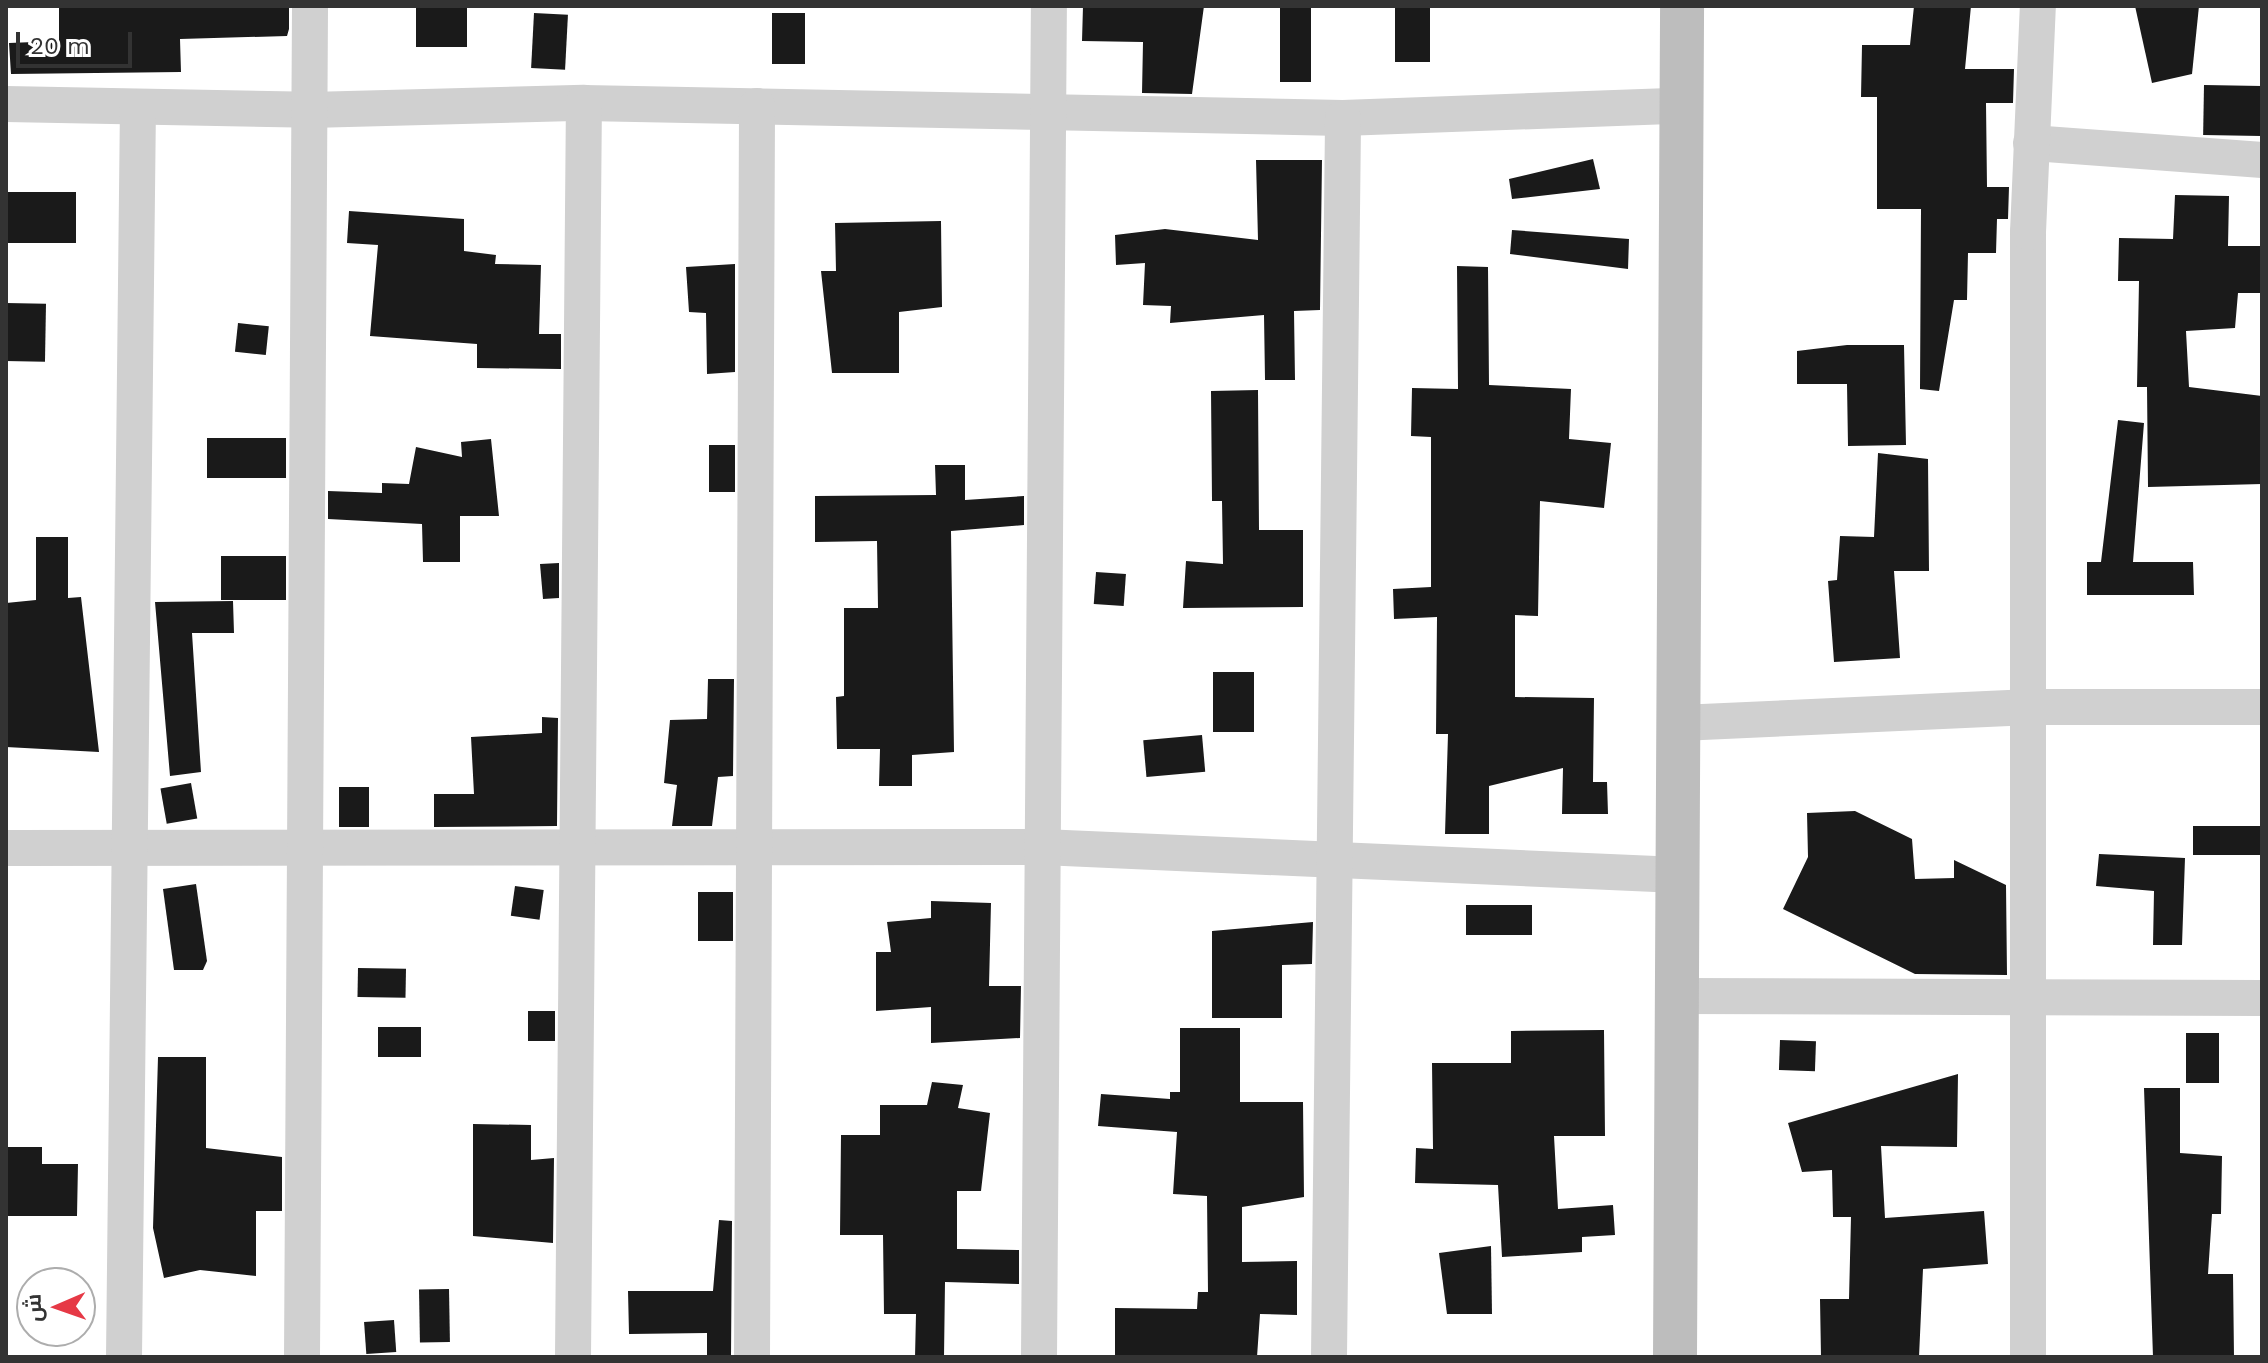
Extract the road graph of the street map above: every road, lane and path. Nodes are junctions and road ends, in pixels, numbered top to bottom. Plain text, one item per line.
1 (310, 6) edge
2 (1049, 6) edge
3 (1682, 6) edge
4 (2038, 6) edge
5 (584, 103) junction
6 (6, 104) edge
7 (757, 106) junction
8 (1677, 106) junction
9 (138, 107) junction
10 (310, 110) junction
11 (1047, 116) junction
12 (1343, 118) junction
13 (2031, 143) junction
14 (2262, 160) edge
15 (2031, 707) junction
16 (2262, 707) edge
17 (1680, 723) junction
18 (579, 844) junction
19 (757, 844) junction
20 (1042, 847) junction
21 (6, 848) edge
22 (132, 849) junction
23 (304, 853) junction
24 (1330, 861) junction
25 (1678, 875) junction
26 (2033, 993) junction
27 (1675, 996) junction
28 (2262, 998) edge
29 (124, 1357) edge
30 (302, 1357) edge
31 (573, 1357) edge
32 (752, 1357) edge
33 (1039, 1357) edge
34 (1329, 1357) edge
35 (1675, 1357) edge
36 (2028, 1357) edge

1 - 10 street
2 - 11 street
3 - 8 street
4 - 13 street
5 - 7 street
5 - 10 street
5 - 18 street
6 - 9 street
7 - 11 street
7 - 19 street
8 - 12 street
8 - 17 street
9 - 10 street
9 - 22 street
10 - 23 street
11 - 12 street
11 - 20 street
12 - 24 street
13 - 14 street
13 - 15 street
15 - 16 street
15 - 17 street
15 - 26 street
17 - 25 street
18 - 19 street
18 - 23 street
18 - 31 street
19 - 20 street
19 - 32 street
20 - 24 street
20 - 33 street
21 - 22 street
22 - 23 street
22 - 29 street
23 - 30 street
24 - 25 street
24 - 34 street
25 - 27 street
26 - 27 street
26 - 28 street
26 - 36 street
27 - 35 street

